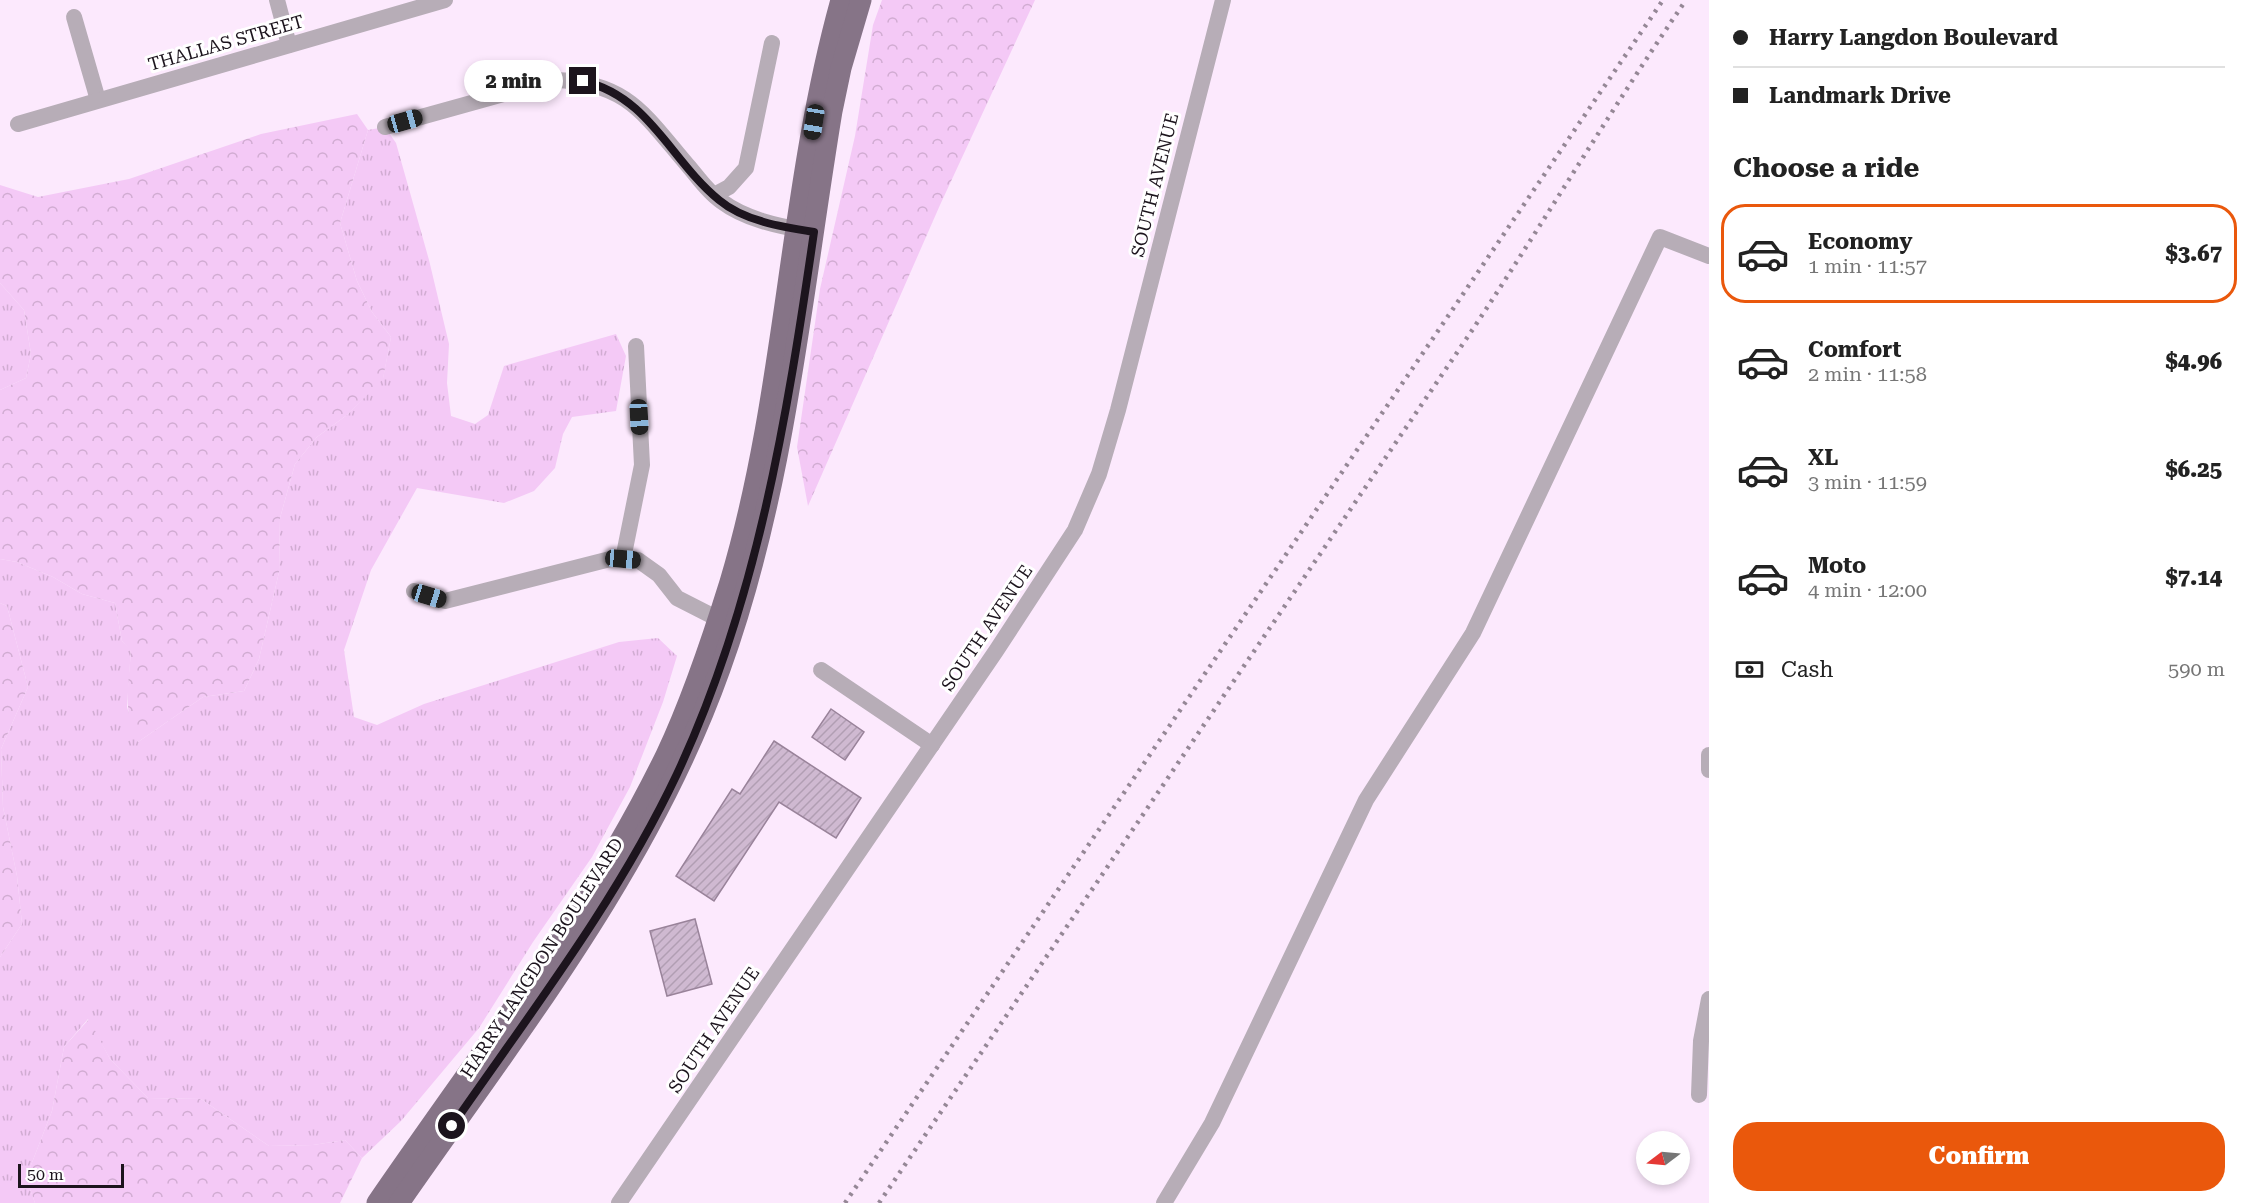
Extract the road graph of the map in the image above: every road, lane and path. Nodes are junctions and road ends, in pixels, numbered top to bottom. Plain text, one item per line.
1 (277, 0) edge
2 (445, 0) edge
3 (841, 0) edge
4 (861, 0) edge
5 (1223, 0) edge
6 (74, 17) dead end
7 (772, 43) dead end
8 (289, 45) junction
9 (98, 100) junction
10 (18, 124) dead end
11 (385, 127) dead end
12 (714, 195) junction
13 (805, 231) junction
14 (1709, 256) edge
15 (636, 346) dead end
16 (623, 559) junction
17 (414, 591) dead end
18 (726, 624) junction
19 (821, 670) dead end
20 (932, 745) junction
21 (1709, 755) edge
22 (1709, 770) edge
23 (1709, 999) edge
24 (1699, 1095) dead end
25 (377, 1203) edge
26 (399, 1203) edge
27 (619, 1203) edge
28 (1164, 1203) edge

1 - 8 street
2 - 8 street, THALLAS STREET
3 - 13 main road, HARRY LANGDON BOULEVARD
4 - 13 main road, HARRY LANGDON BOULEVARD
5 - 20 street, SOUTH AVENUE
6 - 9 street
7 - 12 street
8 - 9 street, THALLAS STREET
9 - 10 street, THALLAS STREET
11 - 12 street
12 - 13 street
13 - 18 main road, HARRY LANGDON BOULEVARD
14 - 28 street
15 - 16 street
16 - 17 street
16 - 18 street
18 - 25 main road, HARRY LANGDON BOULEVARD
18 - 26 main road, HARRY LANGDON BOULEVARD
19 - 20 street
20 - 27 street, SOUTH AVENUE
21 - 22 street
23 - 24 street

